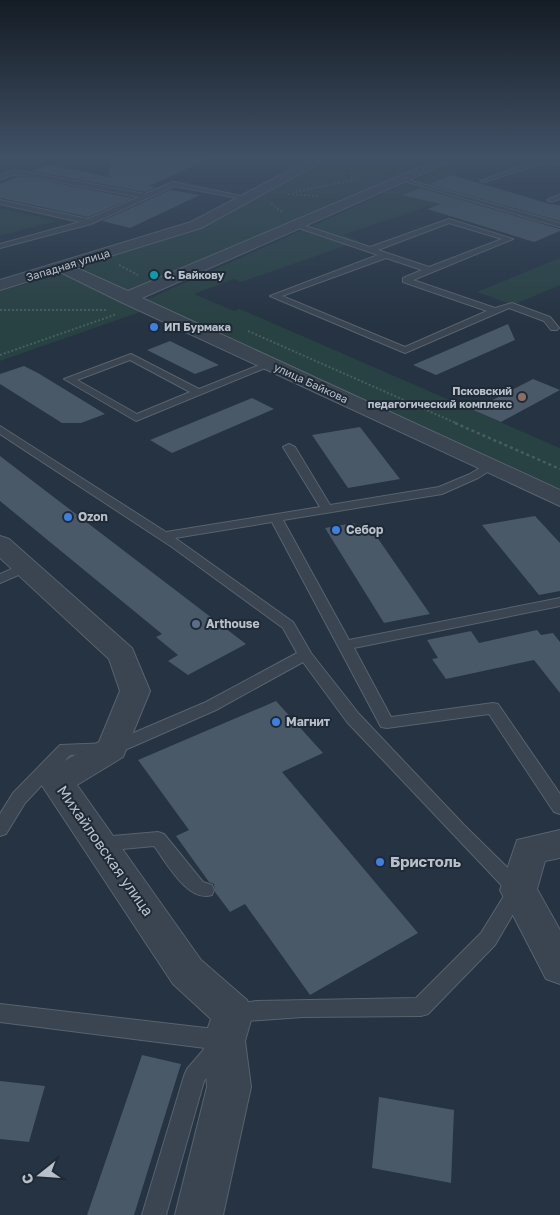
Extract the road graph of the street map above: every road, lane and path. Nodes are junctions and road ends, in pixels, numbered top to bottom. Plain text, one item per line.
1 (47, 213) edge
2 (109, 213) edge
3 (221, 213) edge
4 (280, 213) edge
5 (319, 213) edge
6 (520, 213) edge
7 (88, 222) junction
8 (296, 224) junction
9 (560, 225) edge
10 (0, 246) edge
11 (369, 250) junction
12 (386, 255) junction
13 (62, 267) junction
14 (429, 270) junction
15 (0, 285) edge
16 (133, 304) junction
17 (0, 310) edge
18 (495, 311) junction
19 (242, 328) dead end
20 (554, 328) dead end
21 (0, 355) edge
22 (270, 364) junction
23 (200, 393) junction
24 (0, 429) edge
25 (289, 447) dead end
26 (490, 466) junction
27 (560, 469) edge
28 (560, 499) edge
29 (327, 509) junction
30 (276, 518) junction
31 (164, 536) junction
32 (0, 544) edge
33 (12, 572) edge
34 (560, 602) edge
35 (345, 645) junction
36 (305, 655) junction
37 (112, 750) junction
38 (560, 807) edge
39 (0, 829) edge
40 (101, 844) junction
41 (560, 844) edge
42 (205, 890) dead end
43 (518, 890) junction
44 (560, 967) edge
45 (0, 1013) edge
46 (228, 1027) junction
47 (154, 1215) edge
48 (199, 1215) edge

1 - 7 lane
2 - 7 lane
3 - 13 street, Западная улица
4 - 8 path
5 - 8 street
6 - 9 lane
7 - 10 lane
8 - 11 lane
8 - 16 street
11 - 12 lane
11 - 14 lane
12 - 14 lane
12 - 18 lane
13 - 15 street, Западная улица
13 - 16 street, улица Байкова
14 - 18 lane
16 - 17 path
16 - 21 path
16 - 22 street, улица Байкова
18 - 20 lane
19 - 27 path
22 - 23 lane
22 - 26 street, улица Байкова
23 - 23 lane
24 - 31 lane
25 - 29 lane
26 - 28 street, улица Байкова
26 - 29 lane
29 - 30 lane
30 - 31 lane
30 - 35 lane
31 - 36 lane
32 - 33 street
33 - 37 street
34 - 35 lane
35 - 38 lane
36 - 37 lane
36 - 43 lane
37 - 39 lane
37 - 40 street, Михайловская улица
40 - 42 lane
40 - 46 street, Михайловская улица
41 - 43 street
43 - 44 street
43 - 46 lane
45 - 46 lane
46 - 47 lane
46 - 48 street

